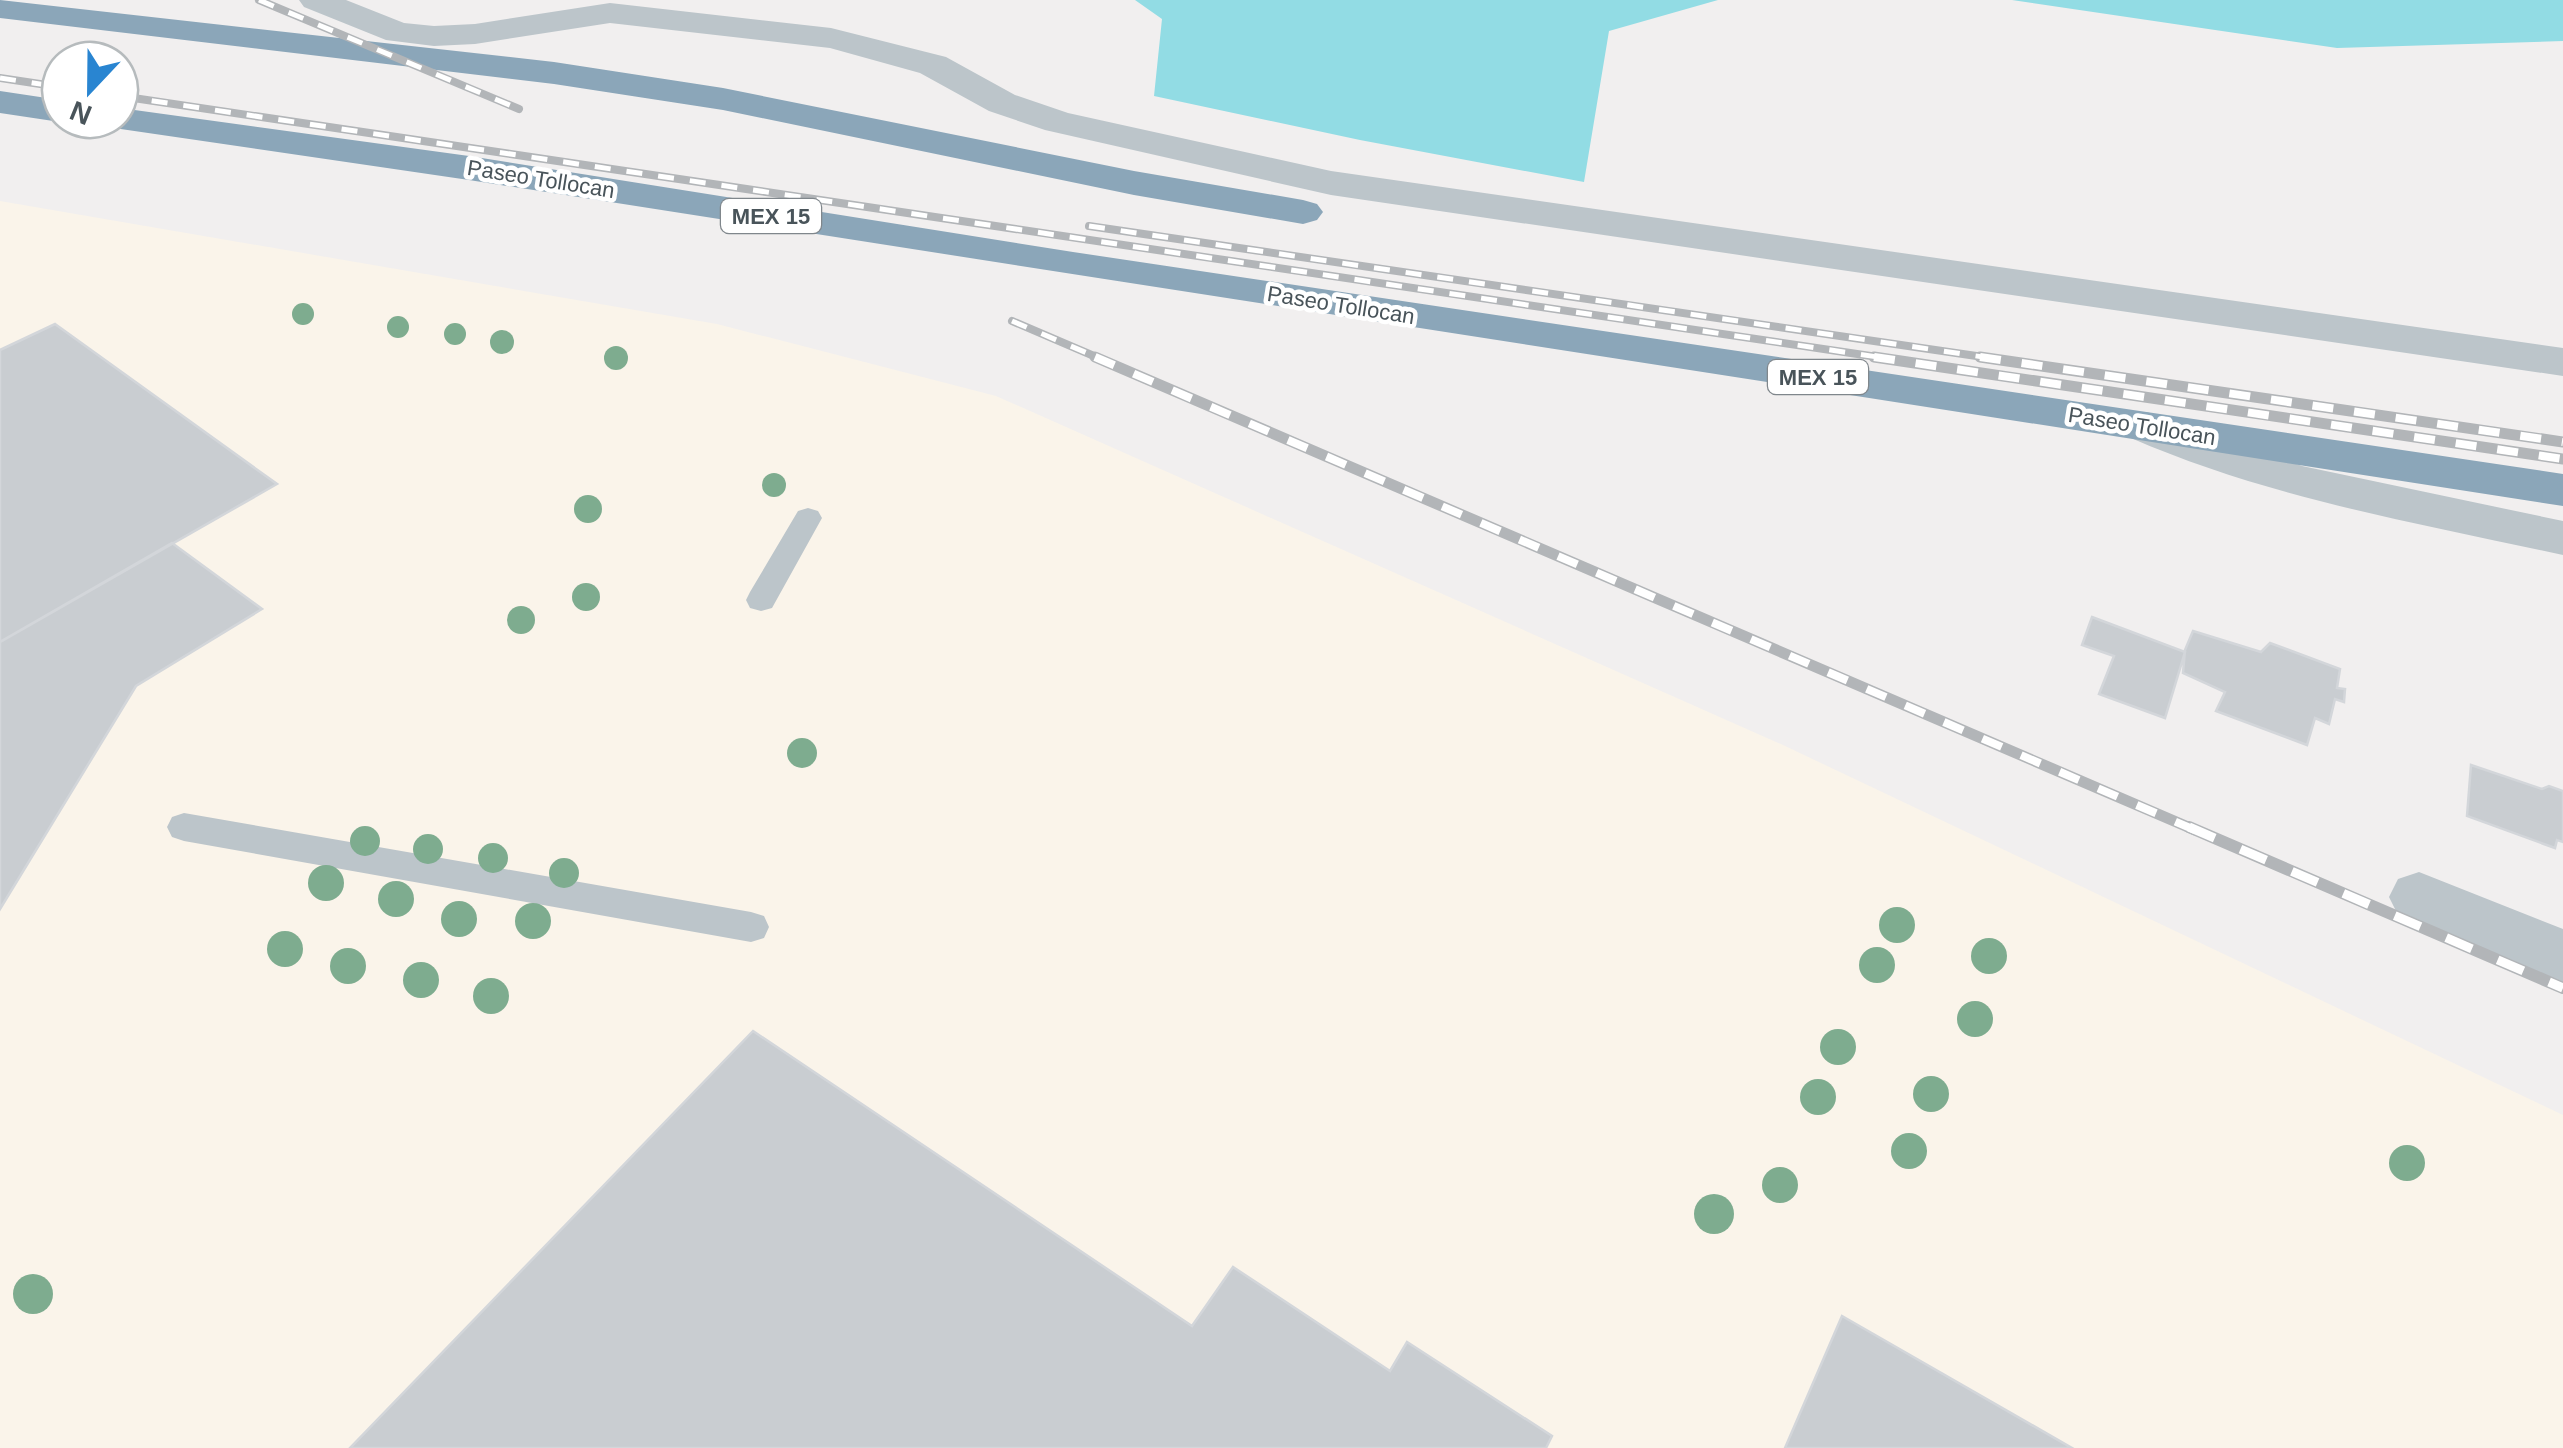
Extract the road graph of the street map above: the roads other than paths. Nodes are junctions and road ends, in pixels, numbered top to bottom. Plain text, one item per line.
1 (316, 0) edge
2 (0, 8) edge
3 (0, 102) edge
4 (40, 108) edge
5 (140, 122) edge
6 (1303, 212) joint
7 (2563, 362) edge
8 (2563, 391) edge
9 (2147, 427) junction
10 (2563, 490) edge
11 (808, 518) dead end
12 (2563, 538) edge
13 (761, 600) dead end
14 (184, 827) dead end
15 (2418, 898) dead end
16 (751, 926) dead end
17 (2563, 957) edge

1 - 7 street
2 - 6 highway
3 - 4 highway
5 - 9 highway, Paseo Tollocan / MEX 15
6 - 8 street
9 - 10 highway, Paseo Tollocan / MEX 15
9 - 12 street
11 - 13 lane
14 - 16 lane
15 - 17 street

